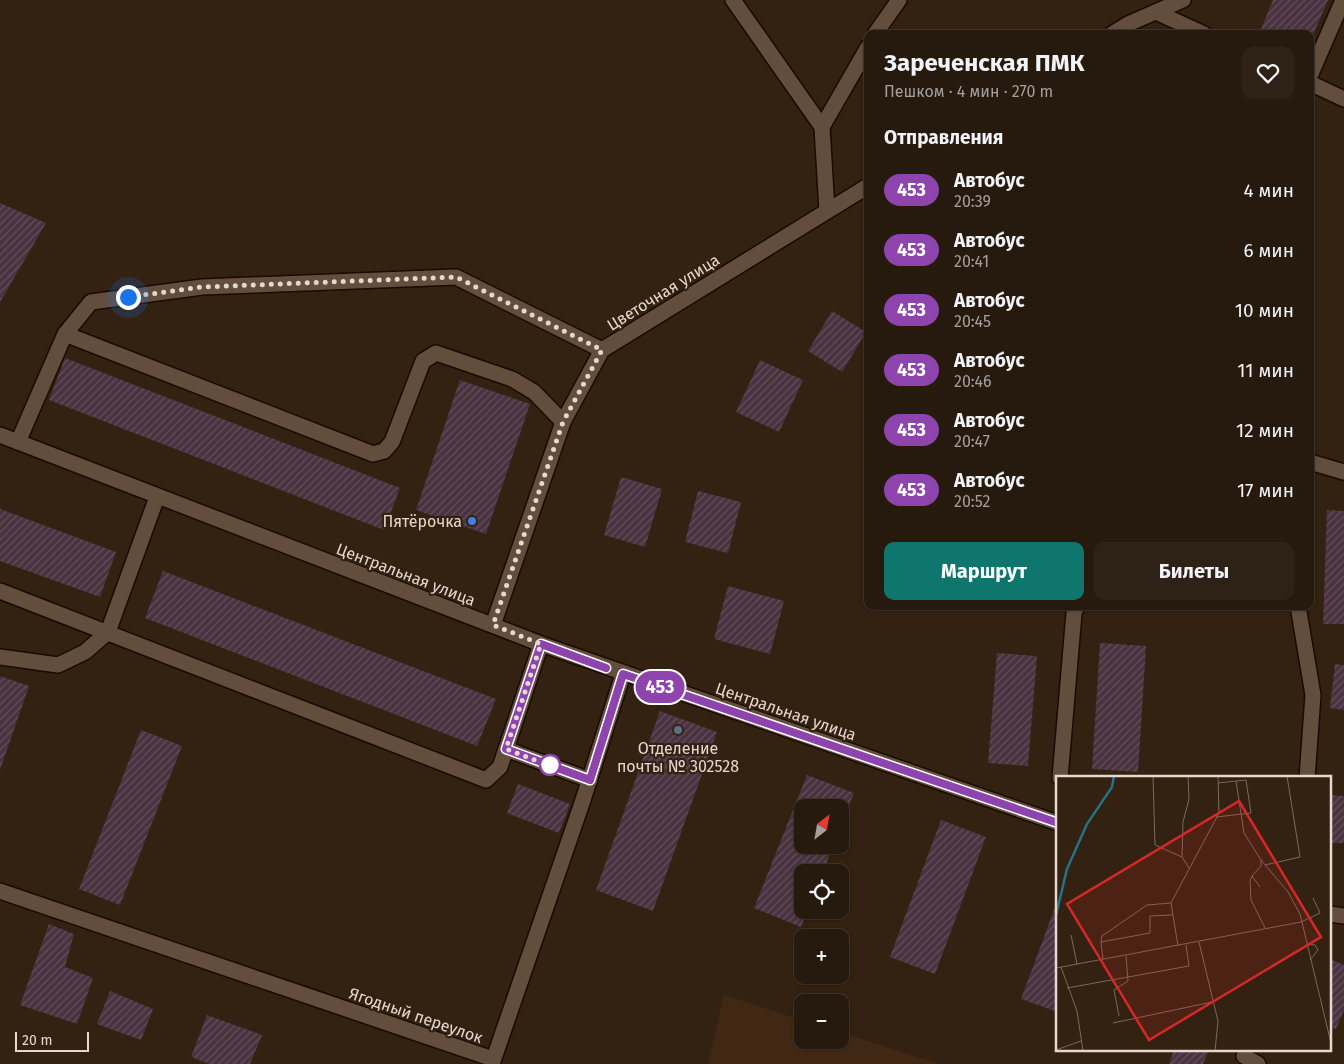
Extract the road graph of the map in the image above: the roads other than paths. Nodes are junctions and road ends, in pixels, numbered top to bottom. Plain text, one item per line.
1 (733, 0) edge
2 (899, 0) edge
3 (1183, 0) edge
4 (1343, 0) edge
5 (1156, 12) junction
6 (878, 30) edge
7 (1120, 30) edge
8 (1195, 30) edge
9 (864, 54) edge
10 (1314, 67) edge
11 (1314, 85) edge
12 (1344, 99) edge
13 (822, 127) junction
14 (864, 188) edge
15 (827, 211) junction
16 (65, 334) junction
17 (602, 350) junction
18 (563, 422) junction
19 (0, 435) edge
20 (18, 442) junction
21 (1314, 463) edge
22 (1344, 472) edge
23 (158, 497) junction
24 (0, 591) edge
25 (1075, 610) edge
26 (1299, 610) edge
27 (493, 625) junction
28 (108, 632) junction
29 (541, 644) junction
30 (0, 658) edge
31 (623, 674) junction
32 (506, 749) junction
33 (1060, 776) edge
34 (1307, 776) edge
35 (590, 780) junction
36 (1056, 819) edge
37 (0, 891) edge
38 (1244, 1057) edge
39 (492, 1062) edge
40 (1258, 1064) edge

1 - 13 street
2 - 6 street
3 - 5 street
4 - 10 street
5 - 7 street
5 - 8 street
9 - 13 street
11 - 12 street
13 - 15 street
14 - 15 street, Цветочная улица
15 - 17 street, Цветочная улица
16 - 17 street
16 - 18 street
16 - 20 street
17 - 18 street, Цветочная улица
18 - 27 street, Цветочная улица
19 - 20 street, Центральная улица
20 - 23 street, Центральная улица
21 - 22 street
23 - 27 street, Центральная улица
23 - 28 street
24 - 28 street
25 - 33 street
26 - 34 street
27 - 29 street, Центральная улица
28 - 30 street
28 - 32 street
29 - 31 street, Центральная улица
29 - 32 street
31 - 35 street, Ягодный переулок
31 - 36 street, Центральная улица
32 - 35 street
35 - 39 street, Ягодный переулок
37 - 39 street, Ягодный переулок
38 - 40 street

